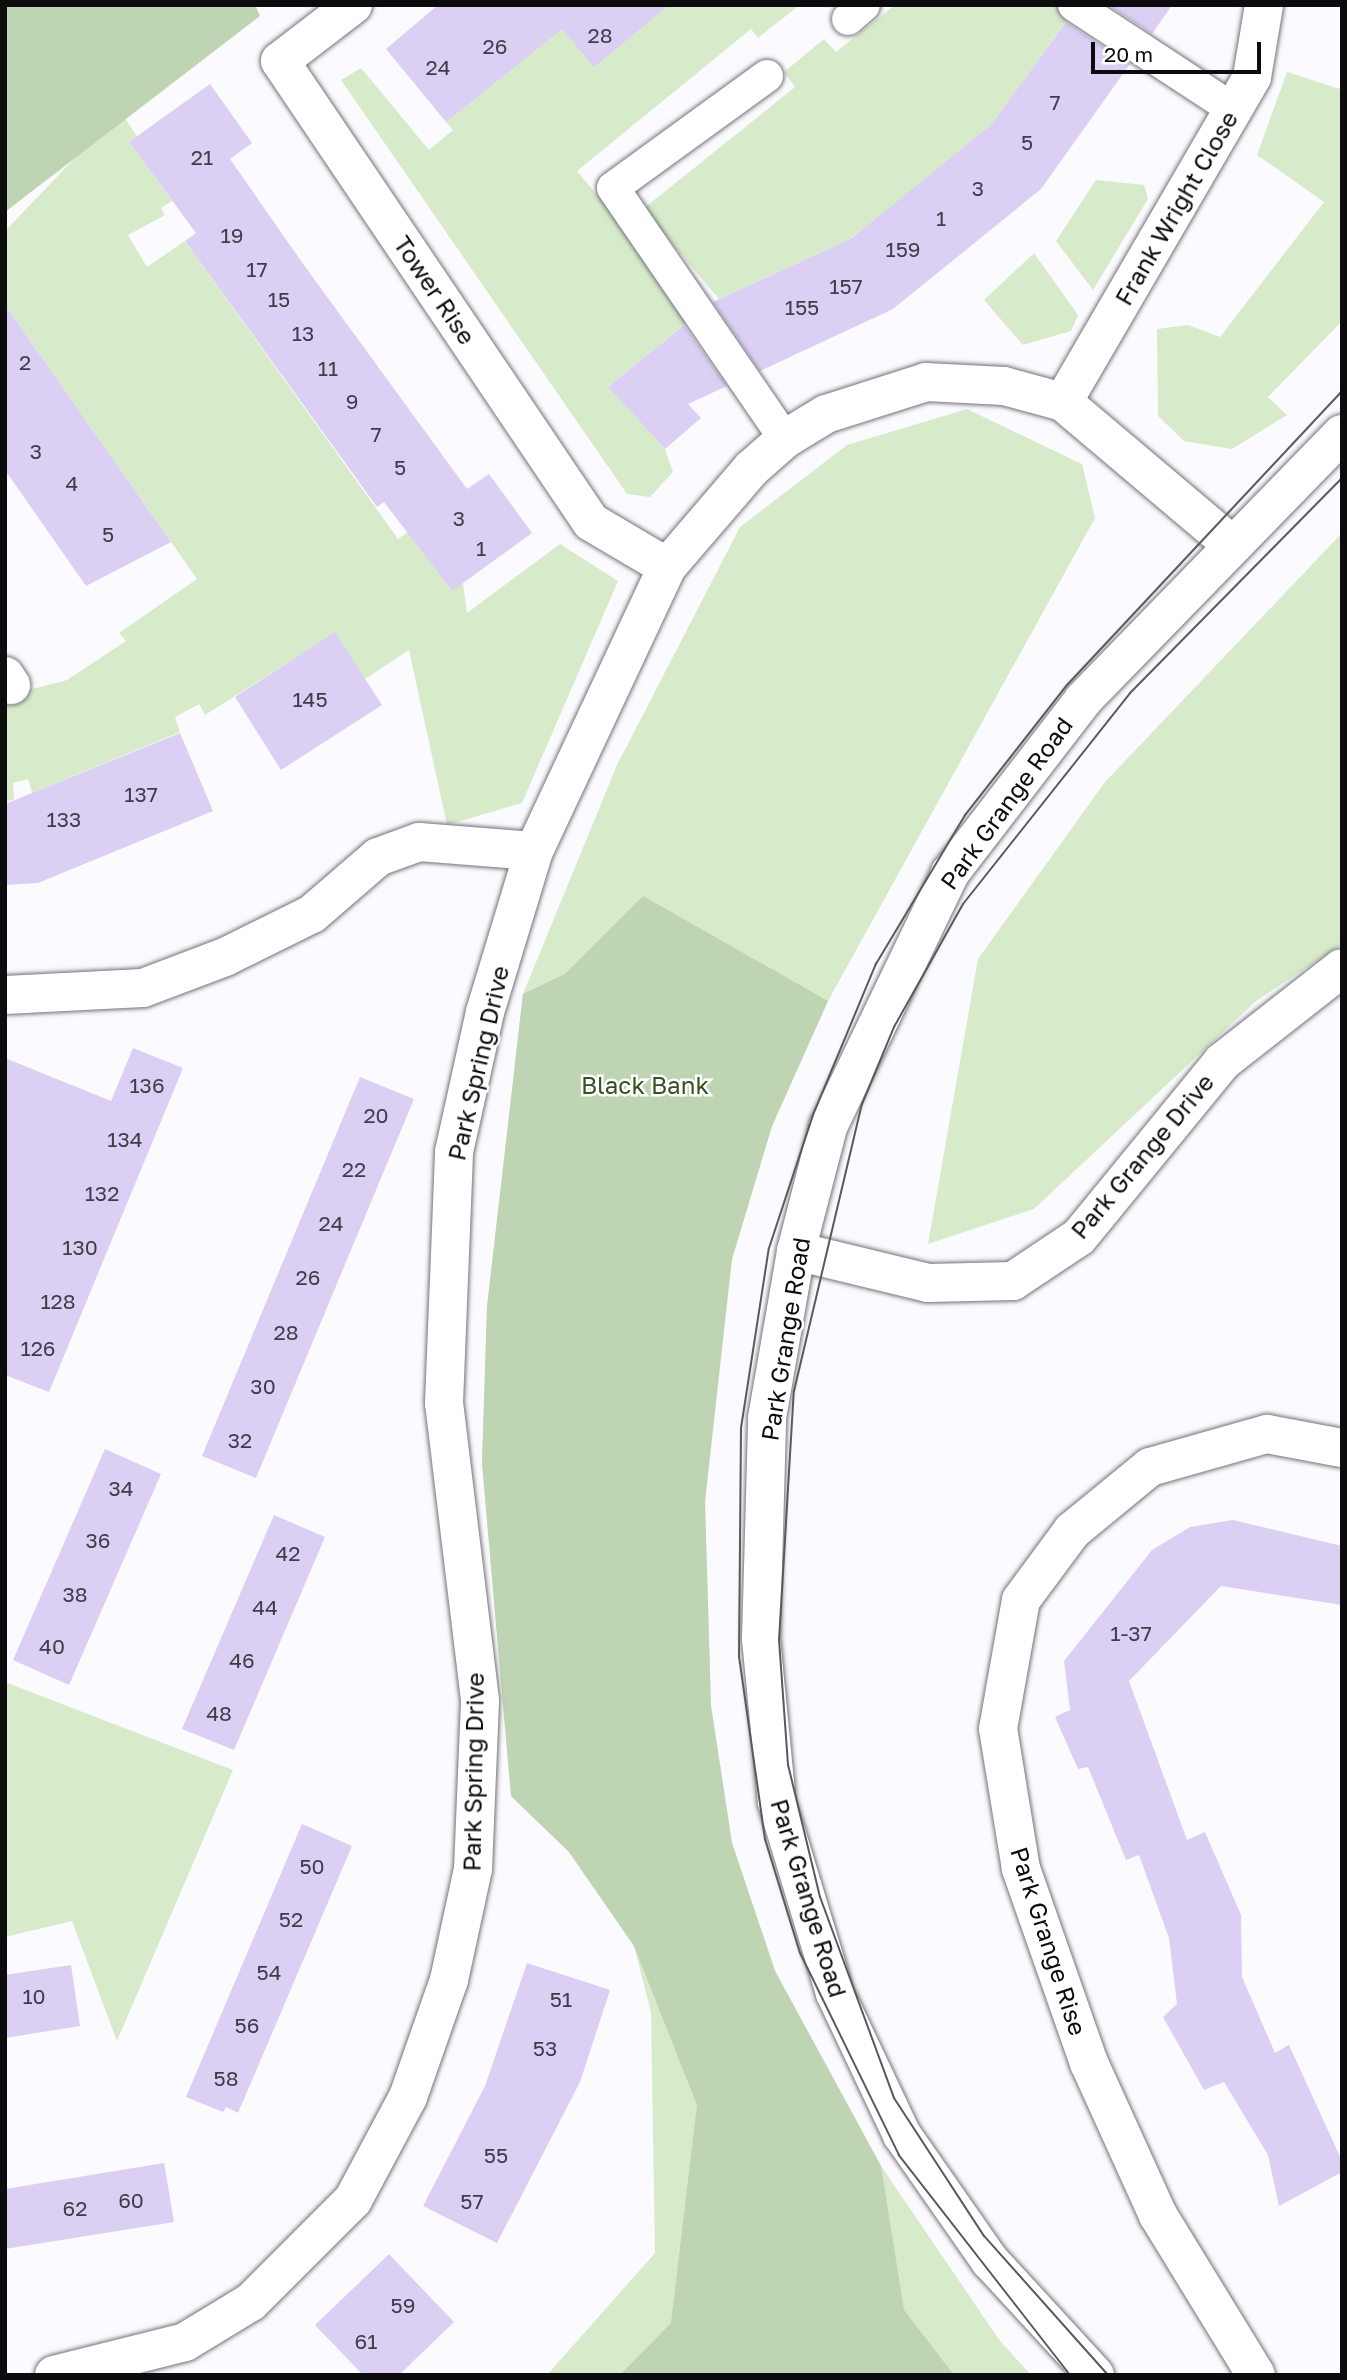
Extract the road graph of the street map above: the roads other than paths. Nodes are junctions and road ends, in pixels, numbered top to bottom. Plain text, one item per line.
1 (353, 5) edge
2 (1074, 5) edge
3 (1264, 5) edge
4 (767, 76) dead end
5 (1233, 109) junction
6 (1063, 402) junction
7 (1342, 434) edge
8 (785, 439) junction
9 (1231, 544) junction
10 (667, 567) junction
11 (534, 851) junction
12 (1342, 968) edge
13 (5, 995) edge
14 (796, 1251) junction
15 (1342, 1448) edge
16 (54, 2375) edge
17 (1095, 2375) edge
18 (1256, 2375) edge

1 - 10 street, Tower Rise
2 - 5 lane
3 - 5 street, Frank Wright Close
4 - 8 lane
5 - 6 street, Frank Wright Close
6 - 8 street, Park Spring Drive
6 - 9 street, Park Spring Drive
7 - 9 street, Park Grange Road
8 - 10 street, Park Spring Drive
9 - 14 street, Park Grange Road
10 - 11 street, Park Spring Drive
11 - 13 street
11 - 16 street, Park Spring Drive
12 - 14 street, Park Grange Drive
14 - 17 street, Park Grange Road
15 - 18 street, Park Grange Rise

